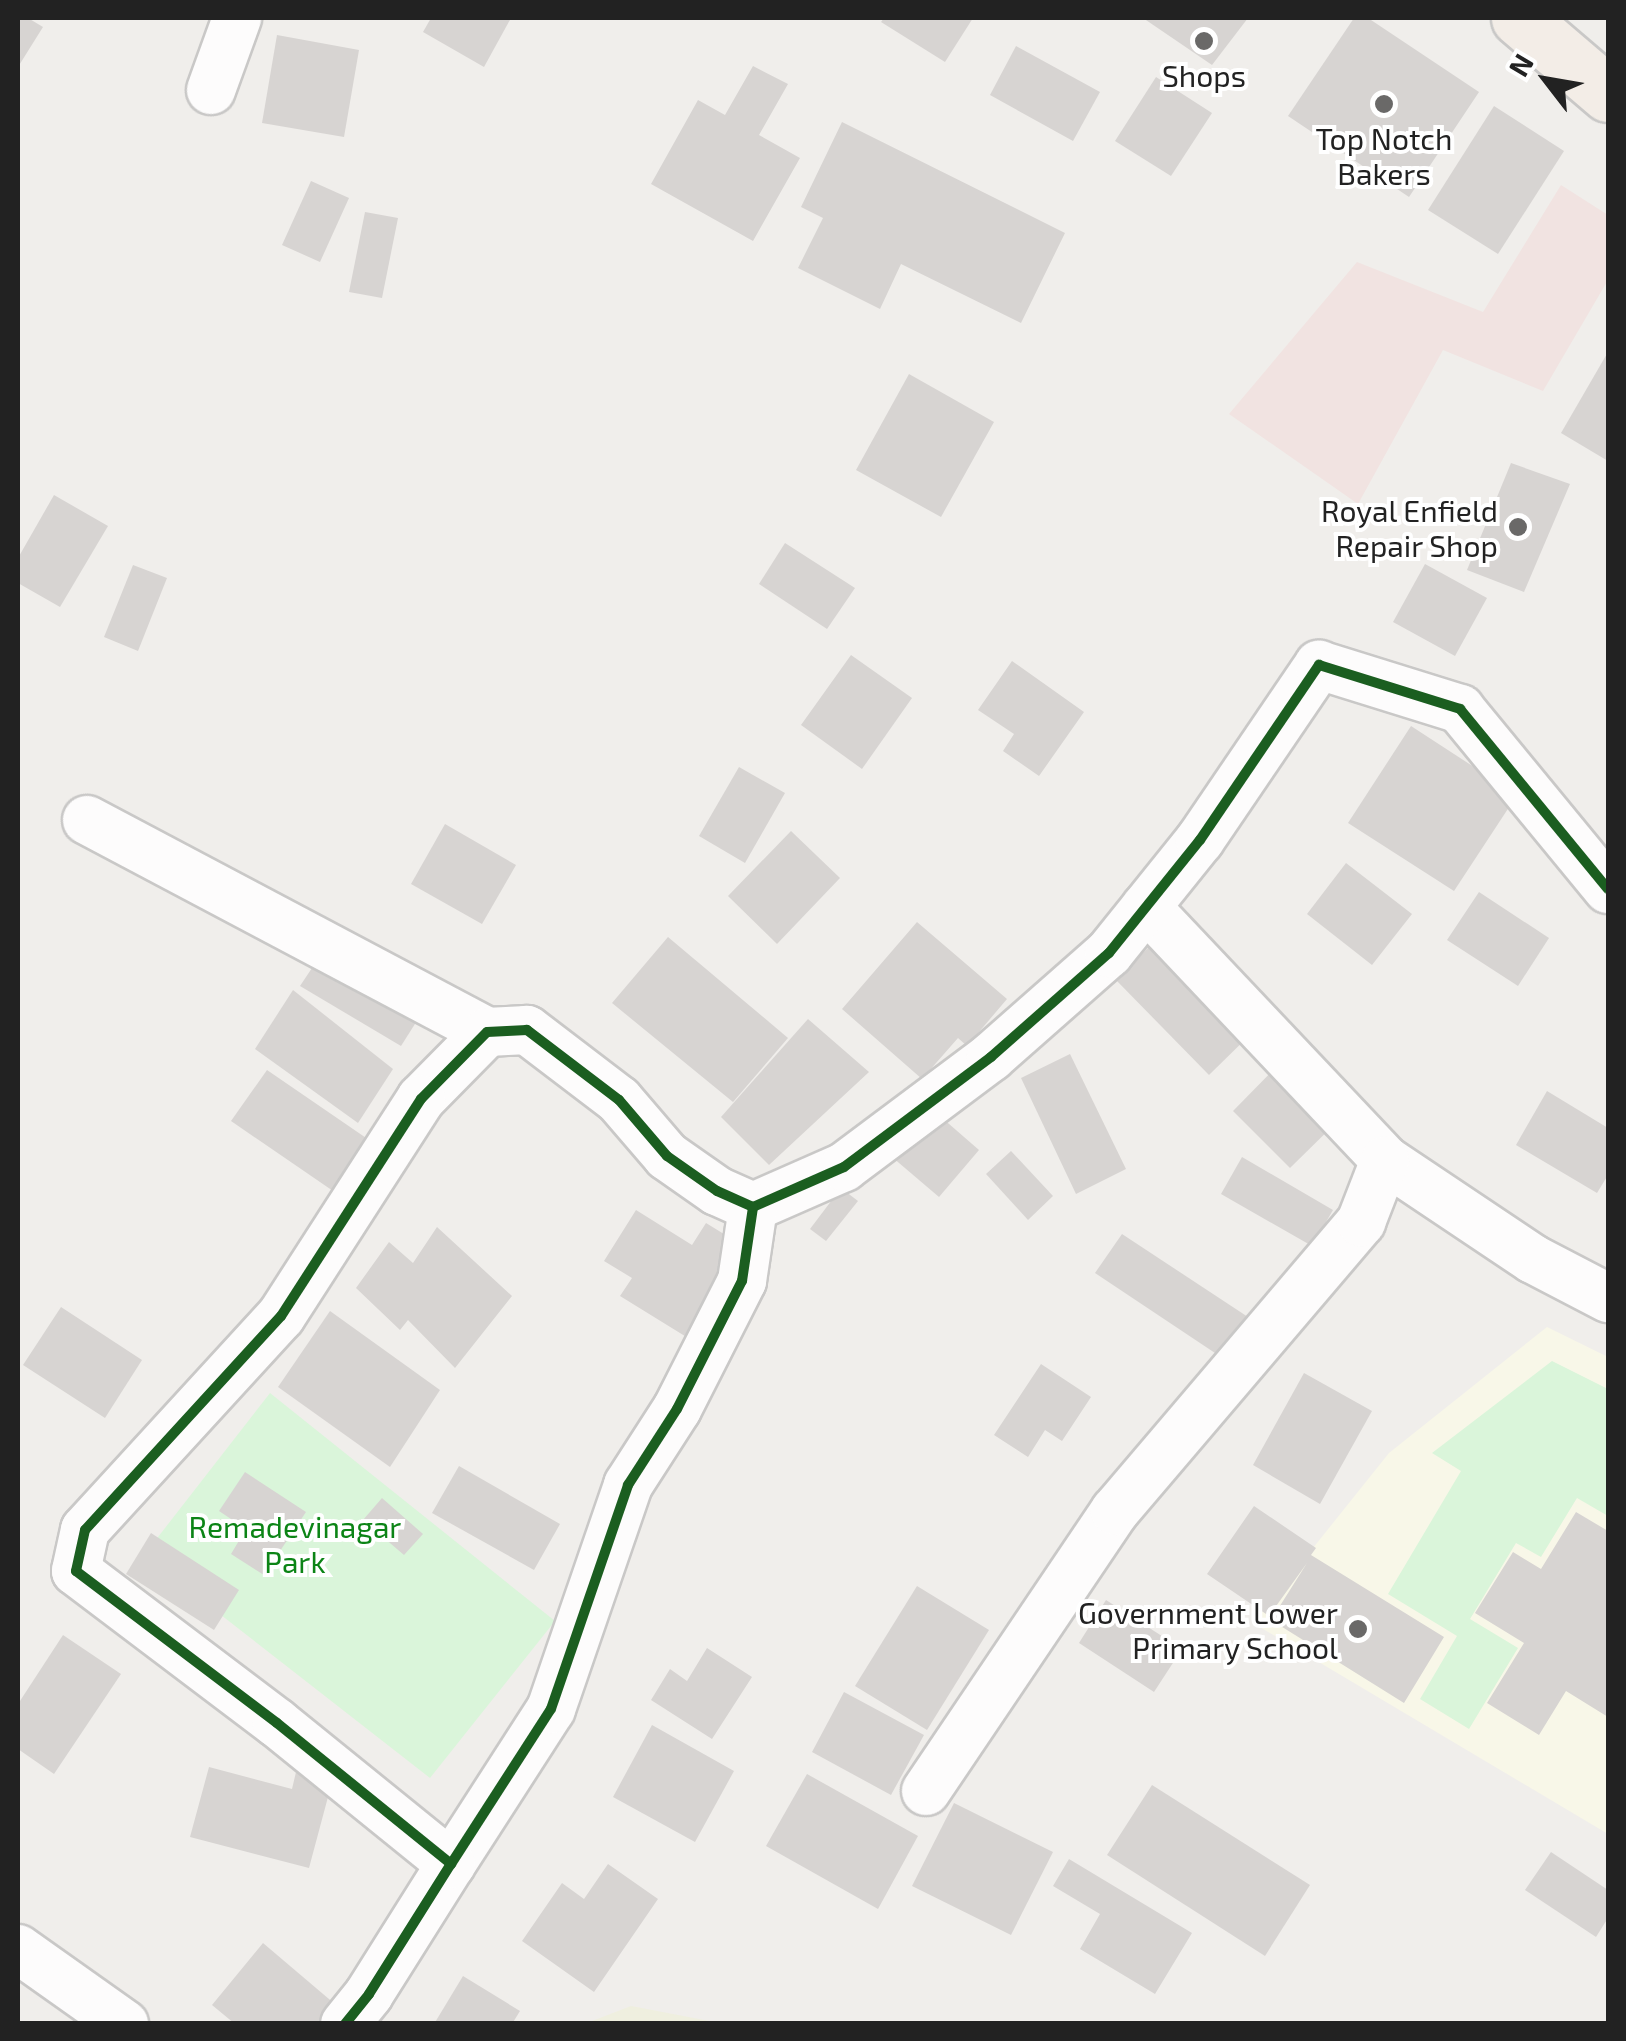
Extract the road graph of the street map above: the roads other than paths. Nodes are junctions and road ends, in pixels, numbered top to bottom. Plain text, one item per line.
1 (237, 18) edge
2 (1519, 18) edge
3 (211, 90) dead end
4 (1608, 94) edge
5 (87, 820) dead end
6 (1608, 889) edge
7 (1146, 906) junction
8 (487, 1032) junction
9 (1385, 1160) junction
10 (753, 1208) junction
11 (1608, 1298) edge
12 (926, 1791) dead end
13 (451, 1864) junction
14 (18, 1949) edge
15 (124, 2024) edge
16 (344, 2024) edge

1 - 3 street
2 - 4 main road
5 - 8 street
6 - 7 street
7 - 9 street
7 - 10 street
8 - 10 street
8 - 13 street
9 - 11 street
9 - 12 street
10 - 13 street
13 - 16 street
14 - 15 street

